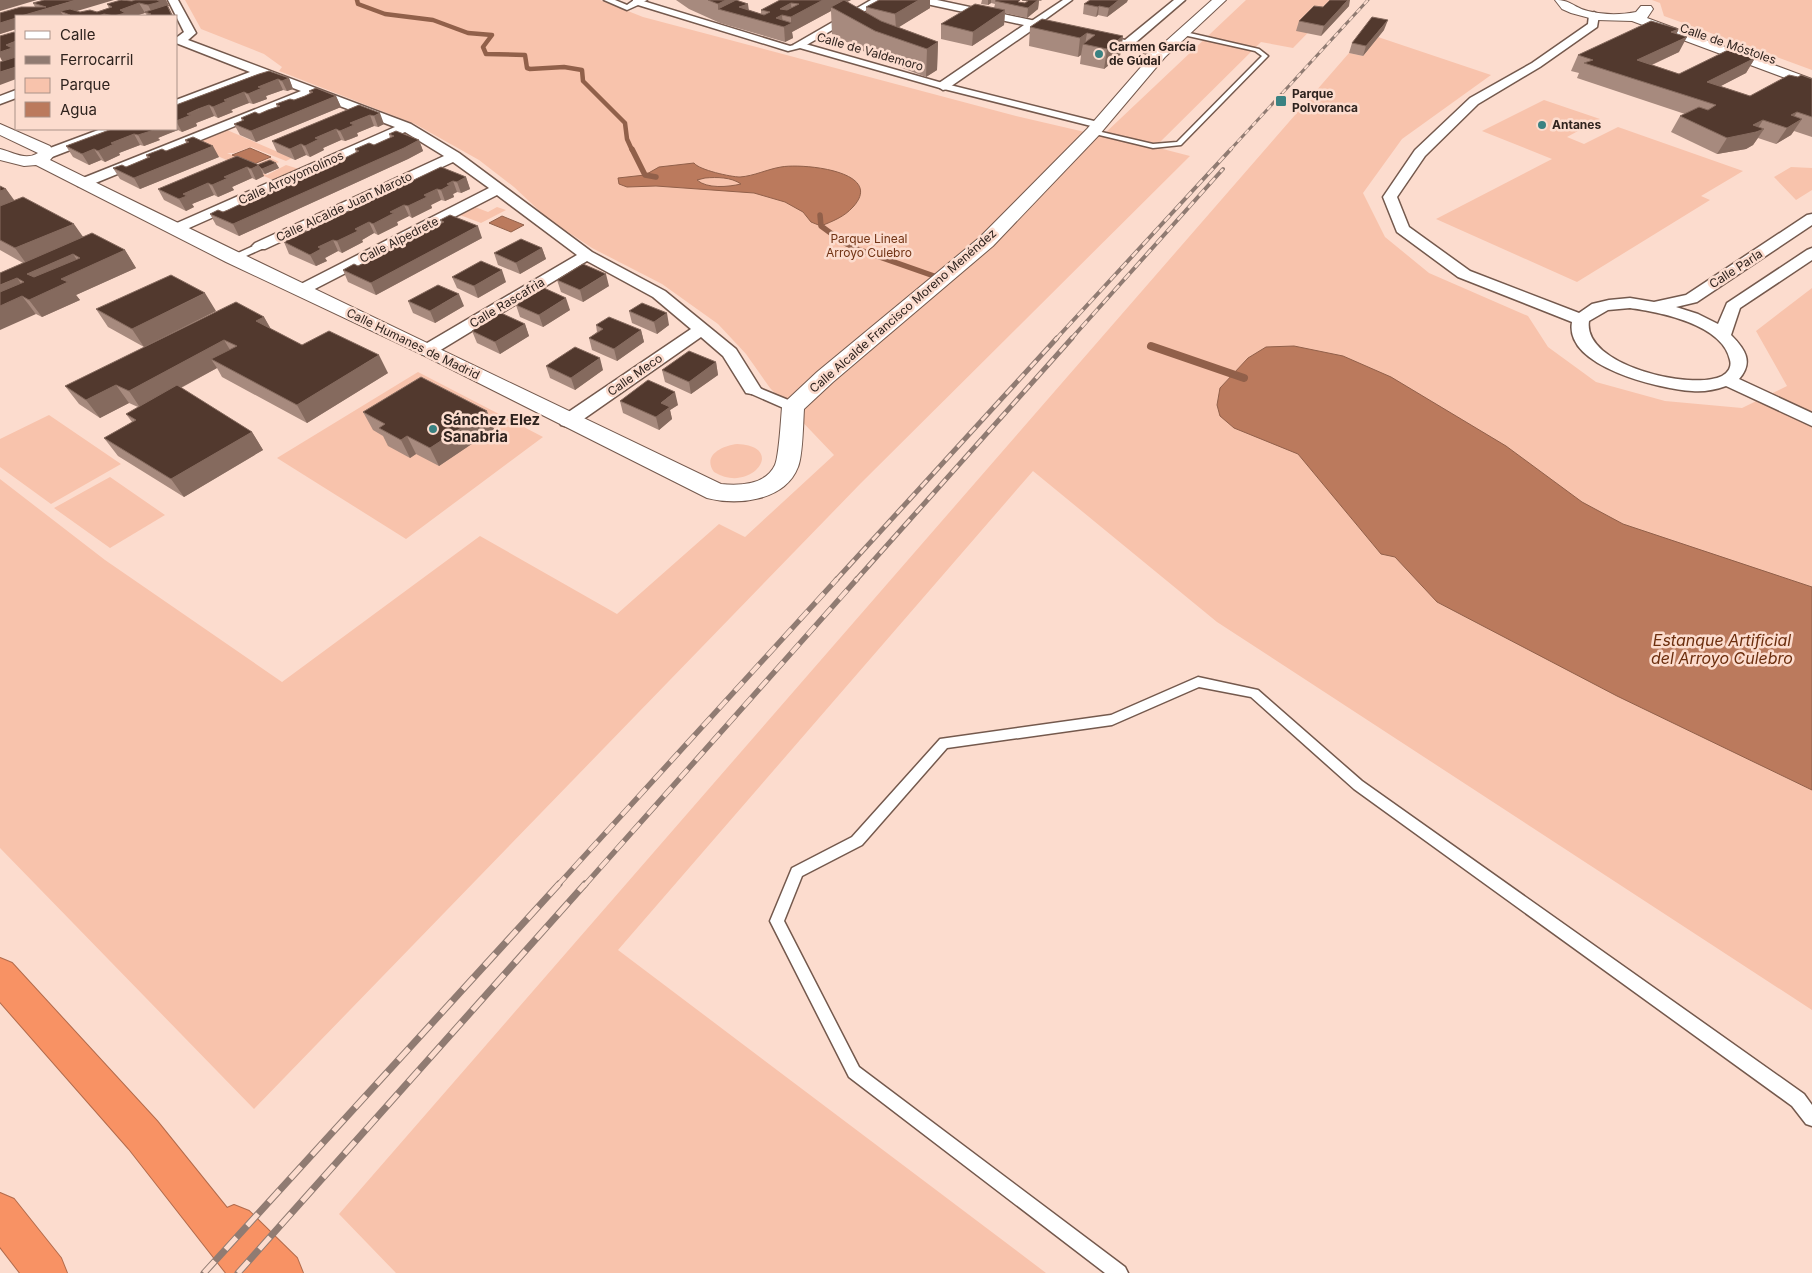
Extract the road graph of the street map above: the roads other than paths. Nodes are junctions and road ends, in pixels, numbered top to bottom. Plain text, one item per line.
1 (608, 0) edge
2 (879, 0) edge
3 (922, 0) edge
4 (1068, 0) edge
5 (1180, 0) edge
6 (1220, 0) edge
7 (1561, 0) edge
8 (1636, 0) edge
9 (640, 1) edge
10 (176, 5) edge
11 (165, 14) edge
12 (1594, 16) junction
13 (1638, 16) junction
14 (1033, 24) junction
15 (1181, 33) junction
16 (178, 41) edge
17 (1127, 44) junction
18 (799, 45) junction
19 (1160, 54) junction
20 (261, 72) junction
21 (1812, 74) edge
22 (1812, 84) edge
23 (943, 86) junction
24 (312, 91) junction
25 (15, 94) edge
26 (0, 100) edge
27 (178, 103) edge
28 (406, 126) junction
29 (1096, 128) junction
30 (0, 129) edge
31 (110, 130) edge
32 (0, 154) edge
33 (454, 156) junction
34 (43, 157) junction
35 (83, 183) junction
36 (498, 189) junction
37 (1812, 218) edge
38 (175, 229) junction
39 (260, 246) joint
40 (1812, 253) edge
41 (586, 255) junction
42 (233, 258) junction
43 (300, 290) junction
44 (1656, 306) junction
45 (1581, 320) junction
46 (702, 329) junction
47 (1722, 335) junction
48 (428, 350) junction
49 (1727, 380) junction
50 (752, 389) joint
51 (793, 407) junction
52 (1812, 420) edge
53 (568, 421) junction
54 (0, 974) edge
55 (1812, 1118) edge
56 (143, 1135) junction
57 (0, 1213) edge
58 (46, 1273) edge
59 (253, 1273) edge
60 (282, 1273) edge
61 (1119, 1273) edge

1 - 9 street, Calle de Valdemoro
2 - 18 street
3 - 14 street
4 - 14 street
5 - 17 street
6 - 15 street, Calle Alcalde Francisco Moreno Menéndez
7 - 12 street
8 - 13 street
9 - 18 street, Calle de Valdemoro
10 - 11 street
10 - 16 street
12 - 13 street
12 - 45 street
13 - 21 street, Calle de Móstoles
13 - 22 street, Calle de Móstoles
14 - 17 street
14 - 23 street
15 - 19 street, Calle Alcalde Francisco Moreno Menéndez
15 - 29 lane
16 - 20 street
17 - 19 street
18 - 23 street, Calle de Valdemoro
19 - 29 street, Calle Alcalde Francisco Moreno Menéndez
20 - 24 street
20 - 27 street
23 - 29 street, Calle de Valdemoro
24 - 28 street
24 - 35 street
25 - 26 street
28 - 33 street
28 - 38 street, Calle Arroyomolinos
29 - 51 street, Calle Alcalde Francisco Moreno Menéndez
30 - 34 street, Calle Humanes de Madrid
31 - 34 street
32 - 34 street, Calle Humanes de Madrid
33 - 36 street
33 - 39 street, Calle Alcalde Juan Maroto
34 - 35 street, Calle Humanes de Madrid
35 - 38 street, Calle Humanes de Madrid
36 - 41 street
36 - 43 street, Calle Alpedrete
37 - 44 street, Calle Parla
38 - 42 street, Calle Humanes de Madrid
39 - 42 street, Calle Alcalde Juan Maroto
40 - 47 street, Calle Parla
41 - 46 street
41 - 48 street, Calle Rascafria
42 - 43 street, Calle Humanes de Madrid
43 - 48 street, Calle Humanes de Madrid
44 - 45 street
44 - 47 street
45 - 49 street
46 - 50 street
46 - 53 street, Calle Meco
47 - 49 street
48 - 53 street, Calle Humanes de Madrid
49 - 52 street
50 - 51 street
51 - 53 street, Calle Humanes de Madrid
54 - 56 highway
55 - 61 lane
56 - 59 highway
56 - 60 highway
57 - 58 highway

